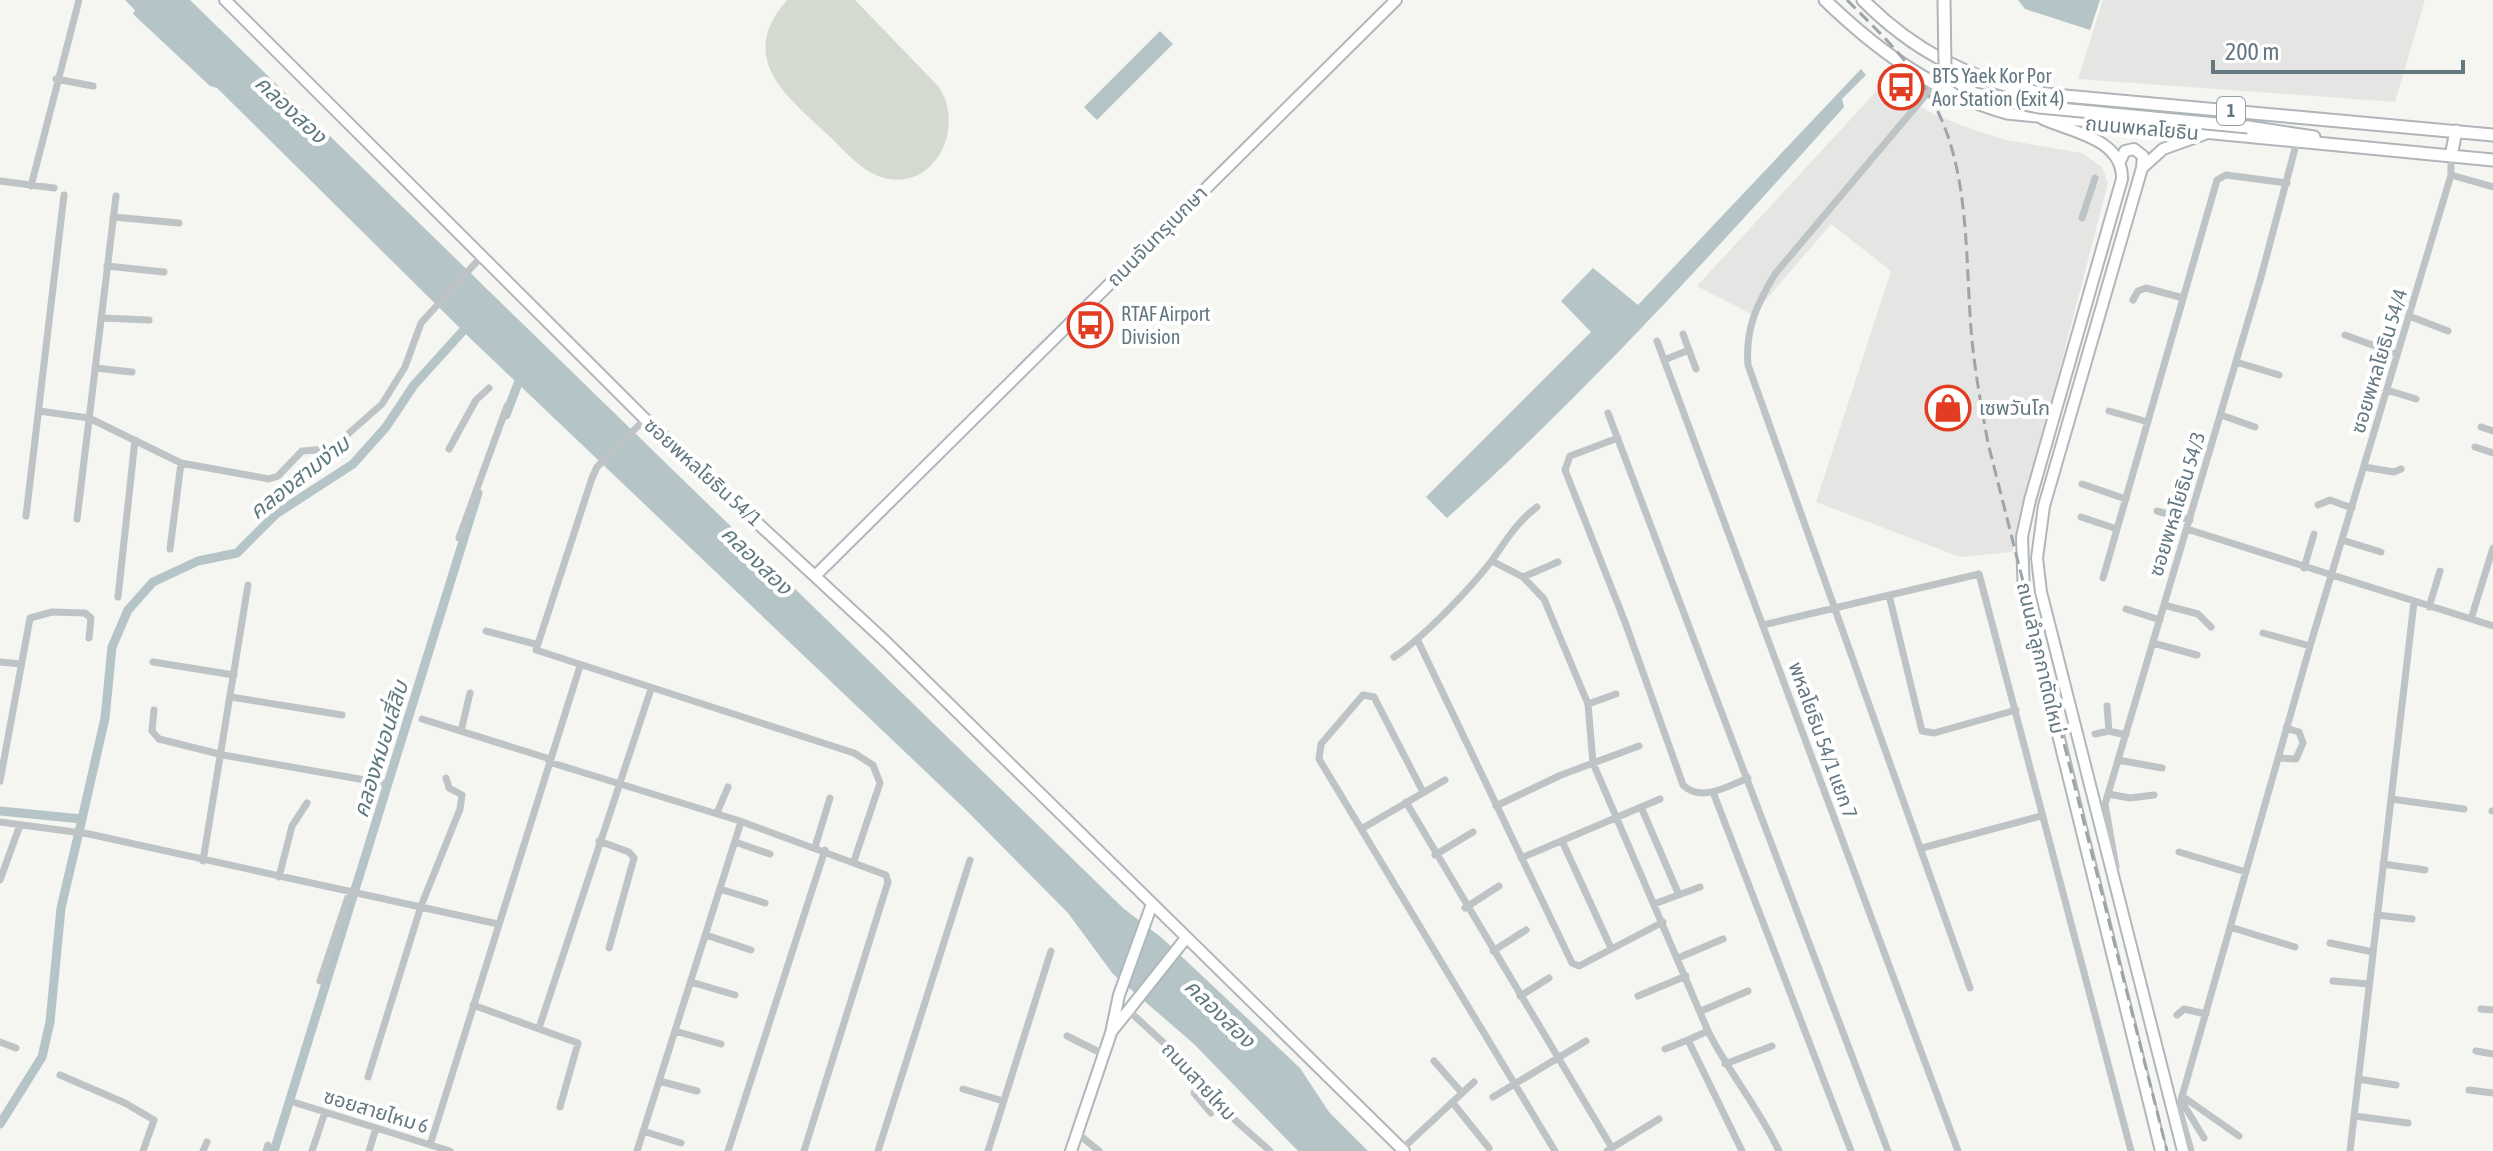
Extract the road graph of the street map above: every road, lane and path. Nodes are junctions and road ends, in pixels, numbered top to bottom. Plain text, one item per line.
1 (79, 0) edge
2 (225, 0) edge
3 (1396, 0) edge
4 (1825, 0) edge
5 (1863, 0) edge
6 (1944, 0) edge
7 (56, 79) junction
8 (1934, 85) junction
9 (93, 86) dead end
10 (2043, 119) junction
11 (2456, 131) junction
12 (2205, 134) junction
13 (2493, 135) edge
14 (2297, 141) junction
15 (2338, 144) junction
16 (2451, 156) junction
17 (2493, 160) edge
18 (2120, 161) junction
19 (2142, 168) junction
20 (2451, 175) junction
21 (2095, 178) dead end
22 (0, 181) edge
23 (2287, 183) junction
24 (31, 186) junction
25 (2493, 187) edge
26 (54, 188) dead end
27 (64, 195) dead end
28 (116, 196) dead end
29 (113, 217) junction
30 (2082, 218) dead end
31 (179, 223) dead end
32 (482, 256) junction
33 (107, 266) junction
34 (164, 272) dead end
35 (2183, 298) junction
36 (2133, 300) dead end
37 (2409, 316) junction
38 (101, 318) junction
39 (149, 320) dead end
40 (2448, 331) dead end
41 (1683, 334) dead end
42 (2345, 335) dead end
43 (1657, 341) dead end
44 (1689, 350) junction
45 (2397, 354) junction
46 (1664, 360) junction
47 (2236, 362) junction
48 (95, 368) junction
49 (1696, 369) dead end
50 (132, 372) dead end
51 (2279, 375) dead end
52 (489, 388) dead end
53 (2387, 390) junction
54 (2416, 399) dead end
55 (507, 406) dead end
56 (39, 411) junction
57 (2109, 411) dead end
58 (1608, 413) dead end
59 (2221, 415) junction
60 (89, 418) junction
61 (2148, 422) junction
62 (641, 423) junction
63 (2255, 427) dead end
64 (2481, 427) dead end
65 (2493, 431) edge
66 (1618, 438) junction
67 (135, 440) junction
68 (2475, 447) dead end
69 (449, 449) dead end
70 (2493, 453) edge
71 (181, 463) junction
72 (2364, 467) junction
73 (2401, 469) dead end
74 (2082, 484) dead end
75 (2126, 499) junction
76 (2318, 505) dead end
77 (1537, 507) dead end
78 (2352, 508) junction
79 (2157, 511) dead end
80 (26, 516) dead end
81 (2081, 517) dead end
82 (77, 519) dead end
83 (2190, 520) junction
84 (2117, 529) junction
85 (2187, 529) junction
86 (2314, 534) dead end
87 (459, 538) dead end
88 (2342, 540) junction
89 (2493, 548) edge
90 (170, 549) dead end
91 (2381, 552) dead end
92 (1492, 561) junction
93 (1558, 562) dead end
94 (2304, 568) junction
95 (2440, 571) dead end
96 (816, 575) junction
97 (2332, 576) junction
98 (1523, 577) junction
99 (2103, 578) dead end
100 (248, 585) dead end
101 (1889, 595) junction
102 (118, 597) dead end
103 (2414, 602) junction
104 (2164, 605) junction
105 (1835, 607) junction
106 (2429, 607) junction
107 (2126, 609) dead end
108 (2471, 619) junction
109 (2160, 620) junction
110 (1763, 625) junction
111 (2493, 626) edge
112 (2211, 627) dead end
113 (486, 631) dead end
114 (2263, 633) dead end
115 (89, 638) dead end
116 (1418, 641) junction
117 (2153, 643) junction
118 (535, 644) junction
119 (2310, 646) junction
120 (2197, 655) dead end
121 (1394, 657) dead end
122 (0, 662) edge
123 (153, 662) dead end
124 (21, 664) junction
125 (580, 666) junction
126 (234, 675) junction
127 (651, 689) junction
128 (470, 693) dead end
129 (1616, 694) dead end
130 (231, 697) junction
131 (1588, 704) junction
132 (2107, 706) dead end
133 (154, 710) dead end
134 (2016, 710) junction
135 (342, 715) dead end
136 (422, 719) dead end
137 (2286, 728) junction
138 (461, 731) junction
139 (2109, 731) junction
140 (2095, 734) dead end
141 (2126, 735) junction
142 (1639, 746) dead end
143 (223, 755) junction
144 (2278, 758) junction
145 (2118, 760) junction
146 (549, 761) junction
147 (1593, 763) junction
148 (2162, 768) dead end
149 (446, 778) dead end
150 (1748, 778) junction
151 (1445, 780) dead end
152 (0, 781) edge
153 (619, 782) junction
154 (382, 783) dead end
155 (728, 787) dead end
156 (1423, 792) junction
157 (1713, 792) junction
158 (2108, 794) junction
159 (2154, 795) dead end
160 (830, 798) dead end
161 (1660, 799) dead end
162 (2391, 799) junction
163 (1406, 802) junction
164 (307, 803) dead end
165 (1496, 806) junction
166 (1641, 807) junction
167 (2464, 809) dead end
168 (717, 813) junction
169 (2041, 816) junction
170 (1617, 817) junction
171 (0, 822) edge
172 (20, 825) junction
173 (740, 825) dead end
174 (1363, 828) junction
175 (1473, 832) dead end
176 (599, 841) junction
177 (1562, 841) junction
178 (735, 842) junction
179 (815, 847) junction
180 (1922, 848) junction
181 (825, 850) junction
182 (2179, 852) dead end
183 (770, 854) dead end
184 (1435, 855) junction
185 (1521, 858) junction
186 (970, 860) dead end
187 (203, 861) junction
188 (854, 861) junction
189 (2383, 864) junction
190 (2425, 870) dead end
191 (2246, 872) junction
192 (279, 877) junction
193 (2118, 877) dead end
194 (0, 880) edge
195 (1499, 886) dead end
196 (1700, 887) dead end
197 (720, 889) junction
198 (351, 892) junction
199 (1679, 895) junction
200 (765, 903) dead end
201 (1152, 904) junction
202 (1654, 904) junction
203 (421, 906) junction
204 (1465, 908) junction
205 (2377, 915) junction
206 (2412, 919) dead end
207 (1663, 922) junction
208 (498, 924) junction
209 (2230, 927) junction
210 (1526, 930) dead end
211 (706, 935) junction
212 (1723, 939) dead end
213 (1182, 942) junction
214 (2330, 943) dead end
215 (2295, 947) dead end
216 (609, 948) dead end
217 (1611, 948) junction
218 (751, 950) dead end
219 (1051, 951) dead end
220 (1493, 951) junction
221 (2373, 952) junction
222 (1678, 958) junction
223 (1686, 976) junction
224 (1549, 978) dead end
225 (320, 981) dead end
226 (2333, 981) dead end
227 (691, 982) junction
228 (2369, 984) junction
229 (1970, 988) dead end
230 (1748, 991) dead end
231 (2144, 991) junction
232 (735, 995) dead end
233 (1520, 996) junction
234 (1638, 996) dead end
235 (2124, 998) junction
236 (473, 1005) junction
237 (1131, 1007) junction
238 (2481, 1009) dead end
239 (2493, 1010) edge
240 (1701, 1011) junction
241 (2206, 1014) junction
242 (2177, 1015) dead end
243 (539, 1028) junction
244 (675, 1031) junction
245 (1708, 1031) junction
246 (1111, 1033) junction
247 (1067, 1036) dead end
248 (1688, 1040) junction
249 (1586, 1041) dead end
250 (0, 1042) edge
251 (721, 1044) dead end
252 (1772, 1046) dead end
253 (16, 1048) dead end
254 (1665, 1049) dead end
255 (2476, 1051) dead end
256 (1103, 1054) junction
257 (2493, 1054) edge
258 (1558, 1057) junction
259 (1434, 1061) dead end
260 (1725, 1064) junction
261 (60, 1075) dead end
262 (368, 1077) dead end
263 (2358, 1079) junction
264 (659, 1081) junction
265 (1199, 1081) junction
266 (1474, 1082) dead end
267 (1514, 1084) junction
268 (2396, 1085) dead end
269 (963, 1089) dead end
270 (2469, 1090) dead end
271 (697, 1091) dead end
272 (1462, 1093) junction
273 (2493, 1093) edge
274 (1493, 1097) dead end
275 (2182, 1098) junction
276 (1003, 1101) junction
277 (293, 1102) dead end
278 (1452, 1102) junction
279 (560, 1107) dead end
280 (325, 1112) junction
281 (1211, 1113) dead end
282 (2354, 1116) junction
283 (1659, 1119) dead end
284 (2408, 1123) dead end
285 (376, 1128) junction
286 (643, 1131) junction
287 (1077, 1133) junction
288 (2239, 1136) dead end
289 (2204, 1138) dead end
290 (207, 1142) dead end
291 (681, 1143) dead end
292 (424, 1146) edge
293 (1489, 1148) dead end
294 (1610, 1149) edge
295 (1403, 1150) edge
296 (143, 1151) edge
297 (203, 1151) edge
298 (312, 1151) edge
299 (369, 1151) edge
300 (450, 1151) edge
301 (637, 1151) edge
302 (728, 1151) edge
303 (804, 1151) edge
304 (878, 1151) edge
305 (988, 1151) edge
306 (1071, 1151) edge
307 (1099, 1151) edge
308 (1270, 1151) edge
309 (1555, 1151) edge
310 (1742, 1151) edge
311 (1779, 1151) edge
312 (1851, 1151) edge
313 (1888, 1151) edge
314 (1958, 1151) edge
315 (2131, 1151) edge
316 (2161, 1151) edge
317 (2183, 1151) edge
318 (2191, 1151) edge
319 (2350, 1151) edge

1 - 7 street
2 - 32 main road, ซอยพหลโยธิน 54/1
3 - 96 main road, ถนนจันทรุเบกษา
4 - 8 main road, ถนนพหลโยธิน / 1
5 - 11 main road, ถนนพหลโยธิน / 1
6 - 15 main road, bridge
7 - 9 street
7 - 24 street
8 - 10 main road, ถนนพหลโยธิน / 1
8 - 105 street
10 - 12 main road, ถนนพหลโยธิน / 1
10 - 18 main road
11 - 13 main road, ถนนพหลโยธิน / 1
11 - 16 main road
12 - 14 main road, ถนนพหลโยธิน / 1
12 - 19 main road
14 - 15 main road, ถนนพหลโยธิน / 1
14 - 23 street, ซอยพหลโยธิน 54/3
15 - 16 main road, ถนนพหลโยธิน / 1
16 - 17 main road, ถนนพหลโยธิน / 1
16 - 20 street, ซอยพหลโยธิน 54/4
18 - 19 main road
18 - 235 main road, ถนนลำลูกกาตัดใหม่
19 - 231 main road, ถนนลำลูกกาตัดใหม่
20 - 25 street
20 - 37 street, ซอยพหลโยธิน 54/4
21 - 30 street
22 - 24 street
23 - 35 street
23 - 47 street, ซอยพหลโยธิน 54/3
24 - 26 street
27 - 56 street
28 - 29 street
29 - 31 street
29 - 33 street
32 - 62 main road, ซอยพหลโยธิน 54/1
32 - 71 street
33 - 34 street
33 - 38 street
35 - 36 street
35 - 61 street
37 - 40 street
37 - 45 street, ซอยพหลโยธิน 54/4
38 - 39 street
38 - 48 street
41 - 44 street
42 - 45 street
43 - 46 street, พหลโยธิน 54/1 แยก 7
44 - 46 street
44 - 49 street
45 - 53 street, ซอยพหลโยธิน 54/4
46 - 110 street, พหลโยธิน 54/1 แยก 7
47 - 51 street
47 - 59 street, ซอยพหลโยธิน 54/3
48 - 50 street
48 - 60 street
52 - 69 street
53 - 54 street
53 - 72 street, ซอยพหลโยธิน 54/4
55 - 87 street
56 - 60 street
56 - 80 street
57 - 61 street
58 - 66 street
59 - 63 street
59 - 83 street, ซอยพหลโยธิน 54/3
60 - 67 street
60 - 82 street
61 - 75 street
62 - 96 main road, ซอยพหลโยธิน 54/1
62 - 118 street
64 - 65 street
66 - 150 street
66 - 157 street
67 - 71 street
67 - 102 street
68 - 70 street
71 - 90 street
72 - 73 street
72 - 78 street, ซอยพหลโยธิน 54/4
74 - 75 street
75 - 84 street
76 - 78 street
77 - 92 street
78 - 88 street, ซอยพหลโยธิน 54/4
79 - 83 street
81 - 84 street
83 - 85 street, ซอยพหลโยธิน 54/3
84 - 99 street
85 - 94 street
85 - 104 street, ซอยพหลโยธิน 54/3
86 - 94 street
88 - 91 street
88 - 97 street, ซอยพหลโยธิน 54/4
89 - 108 street
92 - 98 street
92 - 116 street
93 - 98 street
94 - 97 street
95 - 106 street
96 - 201 main road, ซอยพหลโยธิน 54/1
97 - 103 street
97 - 119 street, ซอยพหลโยธิน 54/4
98 - 131 street
100 - 126 street
101 - 105 street
101 - 134 street
101 - 134 street
103 - 106 street
103 - 162 street
104 - 109 street, ซอยพหลโยธิน 54/3
104 - 112 street
105 - 110 street
105 - 180 street
106 - 108 street
107 - 109 street
108 - 111 street
109 - 117 street, ซอยพหลโยธิน 54/3
110 - 314 street, พหลโยธิน 54/1 แยก 7
113 - 118 street
114 - 119 street
115 - 124 street
116 - 121 street
116 - 165 street
117 - 120 street
117 - 141 street, ซอยพหลโยธิน 54/3
118 - 125 street
119 - 137 street, ซอยพหลโยธิน 54/4
122 - 124 street
123 - 126 street
124 - 152 street
125 - 127 street
125 - 146 street
126 - 130 street
127 - 153 street
127 - 188 street
128 - 138 street
129 - 131 street
130 - 135 street
130 - 143 street
131 - 147 street
132 - 139 street
133 - 143 street
134 - 169 street
136 - 138 street
137 - 144 street, ซอยพหลโยธิน 54/4
137 - 144 street
138 - 146 street
139 - 140 street
139 - 141 street
141 - 145 street, ซอยพหลโยธิน 54/3
142 - 147 street
143 - 154 street
143 - 187 street
144 - 191 street, ซอยพหลโยธิน 54/4
145 - 148 street
145 - 158 street, ซอยพหลโยธิน 54/3
146 - 153 street
146 - 208 street
147 - 165 street
147 - 170 street
149 - 203 street
150 - 157 street
150 - 313 street
151 - 156 street
153 - 168 street
153 - 176 street
155 - 168 street
156 - 163 street
156 - 174 street
157 - 312 street
158 - 159 street
158 - 193 street, ซอยพหลโยธิน 54/3
160 - 179 street
161 - 166 street
162 - 167 street
162 - 189 street
163 - 174 street
163 - 184 street
164 - 192 street
165 - 185 street
166 - 170 street
166 - 199 street
168 - 179 street
169 - 180 street
169 - 315 street
170 - 177 street
170 - 202 street
171 - 172 street
172 - 187 street
172 - 194 street
173 - 178 street
174 - 267 street
175 - 184 street
176 - 216 street
176 - 243 street
177 - 185 street
177 - 217 street
178 - 183 street
178 - 197 street
179 - 181 street
180 - 229 street
181 - 188 street
181 - 302 street
182 - 191 street
184 - 204 street
185 - 217 street
186 - 304 street
187 - 192 street
188 - 303 street
189 - 190 street
189 - 205 street
191 - 209 street, ซอยพหลโยธิน 54/4
192 - 198 street
195 - 204 street
196 - 199 street
197 - 200 street
197 - 211 street
198 - 203 street
198 - 225 street
199 - 202 street
201 - 213 main road, ซอยพหลโยธิน 54/1
201 - 246 main road
202 - 207 street
203 - 208 street
203 - 262 street
204 - 220 street
205 - 206 street
205 - 221 street
207 - 217 street
207 - 222 street
208 - 236 street
209 - 215 street
209 - 241 street, ซอยพหลโยธิน 54/4
210 - 220 street
211 - 218 street
211 - 227 street
212 - 222 street
213 - 237 main road
213 - 295 main road, ซอยพหลโยธิน 54/1
214 - 221 street
219 - 276 street
220 - 233 street
221 - 228 street
222 - 223 street
223 - 234 street
223 - 240 street
224 - 233 street
226 - 228 street
227 - 232 street
227 - 244 street
228 - 263 street
230 - 240 street
231 - 235 main road
231 - 317 main road, ถนนลำลูกกาตัดใหม่
233 - 258 street
235 - 316 main road, ถนนลำลูกกาตัดใหม่
236 - 243 street
236 - 292 street
237 - 246 main road
237 - 265 street, ถนนสายไหม
238 - 239 street
240 - 245 street
241 - 242 street
241 - 275 street, ซอยพหลโยธิน 54/4
243 - 279 street
244 - 251 street
244 - 264 street
245 - 248 street
245 - 260 street
246 - 256 main road
247 - 256 street
248 - 254 street
248 - 310 street
249 - 258 street
250 - 253 street
252 - 260 street
255 - 257 street
256 - 287 main road
258 - 267 street
258 - 294 street
259 - 272 street
260 - 311 street
261 - 296 street
263 - 268 street
263 - 282 street
264 - 271 street
264 - 286 street
265 - 281 street
265 - 308 street, ถนนสายไหม
266 - 272 street
267 - 274 street
267 - 309 street
269 - 276 street
270 - 273 street
272 - 278 street
275 - 288 street
275 - 289 street
275 - 318 street
276 - 305 street
277 - 280 street, ซอยสายไหม 6
278 - 293 street
278 - 295 street
280 - 285 street, ซอยสายไหม 6
280 - 298 street
282 - 284 street
282 - 319 street
283 - 294 street
285 - 292 street, ซอยสายไหม 6
285 - 299 street
286 - 291 street
286 - 301 street
287 - 306 main road
287 - 307 street
290 - 297 street
292 - 300 street, ซอยสายไหม 6

